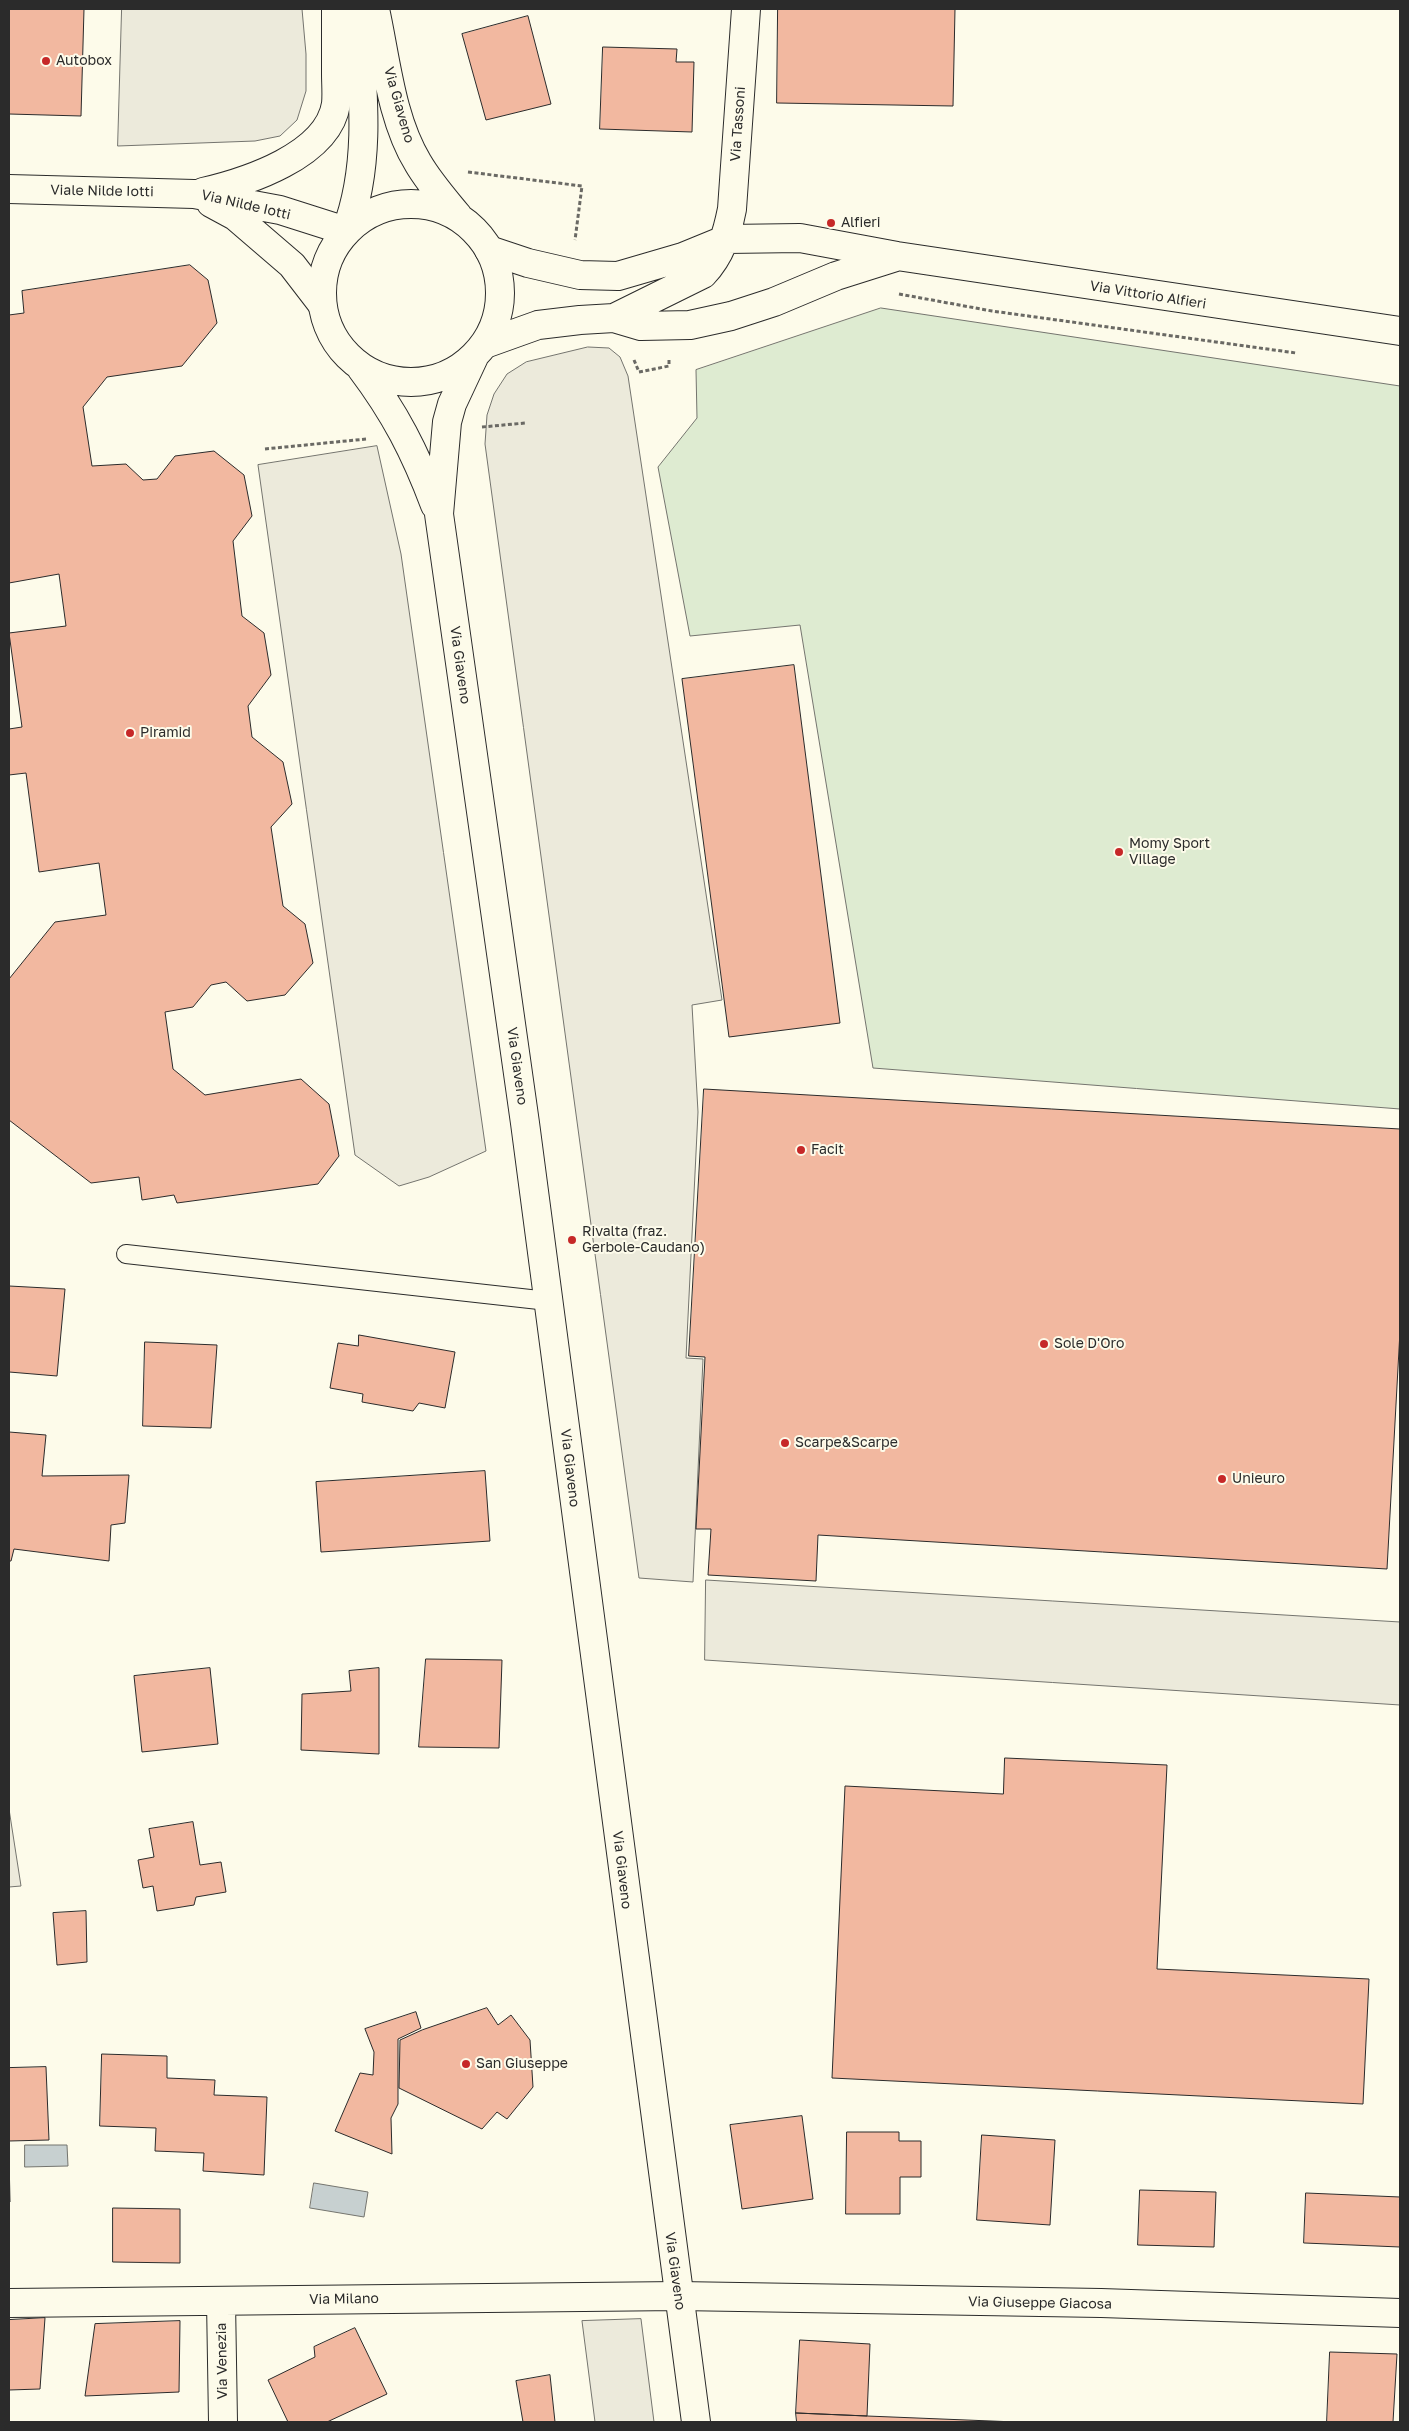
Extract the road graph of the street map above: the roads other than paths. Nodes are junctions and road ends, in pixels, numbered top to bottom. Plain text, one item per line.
1 (336, 9) edge
2 (357, 9) edge
3 (375, 9) edge
4 (746, 9) edge
5 (9, 189) edge
6 (194, 194) junction
7 (458, 217) junction
8 (346, 231) junction
9 (726, 239) junction
10 (489, 250) junction
11 (897, 256) junction
12 (322, 304) junction
13 (614, 318) junction
14 (1400, 331) edge
15 (479, 350) junction
16 (360, 367) junction
17 (439, 514) junction
18 (126, 1254) dead end
19 (548, 1301) junction
20 (679, 2296) junction
21 (221, 2301) junction
22 (9, 2303) edge
23 (1400, 2313) edge
24 (223, 2422) edge
25 (696, 2422) edge

1 - 6 street
2 - 8 street, Via Giaveno
3 - 7 street, Via Giaveno
4 - 9 street, Via Tassoni
5 - 6 street, Viale Nilde Iotti
6 - 8 street, Via Nilde Iotti
6 - 12 street, Via Nilde Iotti
7 - 8 street, Via Giaveno
7 - 10 street, Via Giaveno
8 - 12 street, Via Giaveno
9 - 10 street, Via Vittorio Alfieri
9 - 11 street, Via Vittorio Alfieri
9 - 13 street, Via Vittorio Alfieri
10 - 15 street, Via Giaveno
11 - 13 street, Via Vittorio Alfieri
11 - 14 street, Via Vittorio Alfieri
12 - 16 street, Via Giaveno
13 - 15 street, Via Vittorio Alfieri
15 - 16 street, Via Giaveno
15 - 17 street, Via Giaveno
16 - 17 street, Via Giaveno
17 - 19 street, Via Giaveno
18 - 19 lane
19 - 20 street, Via Giaveno
20 - 21 street, Via Milano
20 - 23 street, Via Giuseppe Giacosa
20 - 25 street, Via Giaveno
21 - 22 street, Via Milano
21 - 24 street, Via Venezia

